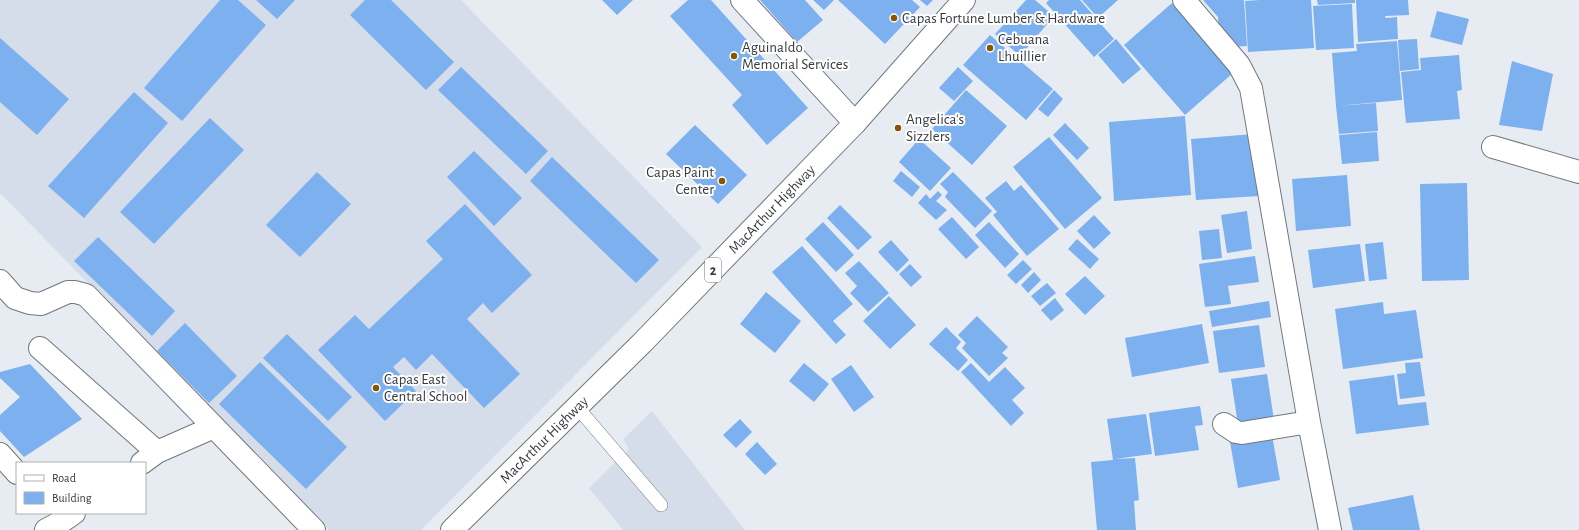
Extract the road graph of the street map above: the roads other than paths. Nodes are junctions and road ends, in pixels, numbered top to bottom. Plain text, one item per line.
1 (742, 0) edge
2 (964, 0) edge
3 (1184, 0) edge
4 (855, 123) junction
5 (1493, 147) dead end
6 (1579, 172) edge
7 (0, 281) edge
8 (40, 348) dead end
9 (577, 407) junction
10 (1309, 422) junction
11 (1224, 424) dead end
12 (214, 427) junction
13 (0, 454) edge
14 (150, 458) edge
15 (16, 472) edge
16 (661, 505) dead end
17 (314, 530) edge
18 (452, 530) edge
19 (1330, 530) edge

1 - 4 main road
2 - 4 main road, MacArthur Highway / 2
3 - 10 main road
4 - 9 main road, MacArthur Highway / 2
5 - 6 main road
7 - 12 main road
8 - 14 main road
9 - 16 lane
9 - 18 main road, MacArthur Highway / 2
10 - 11 main road
10 - 19 main road
12 - 14 main road
12 - 17 main road
13 - 15 main road

